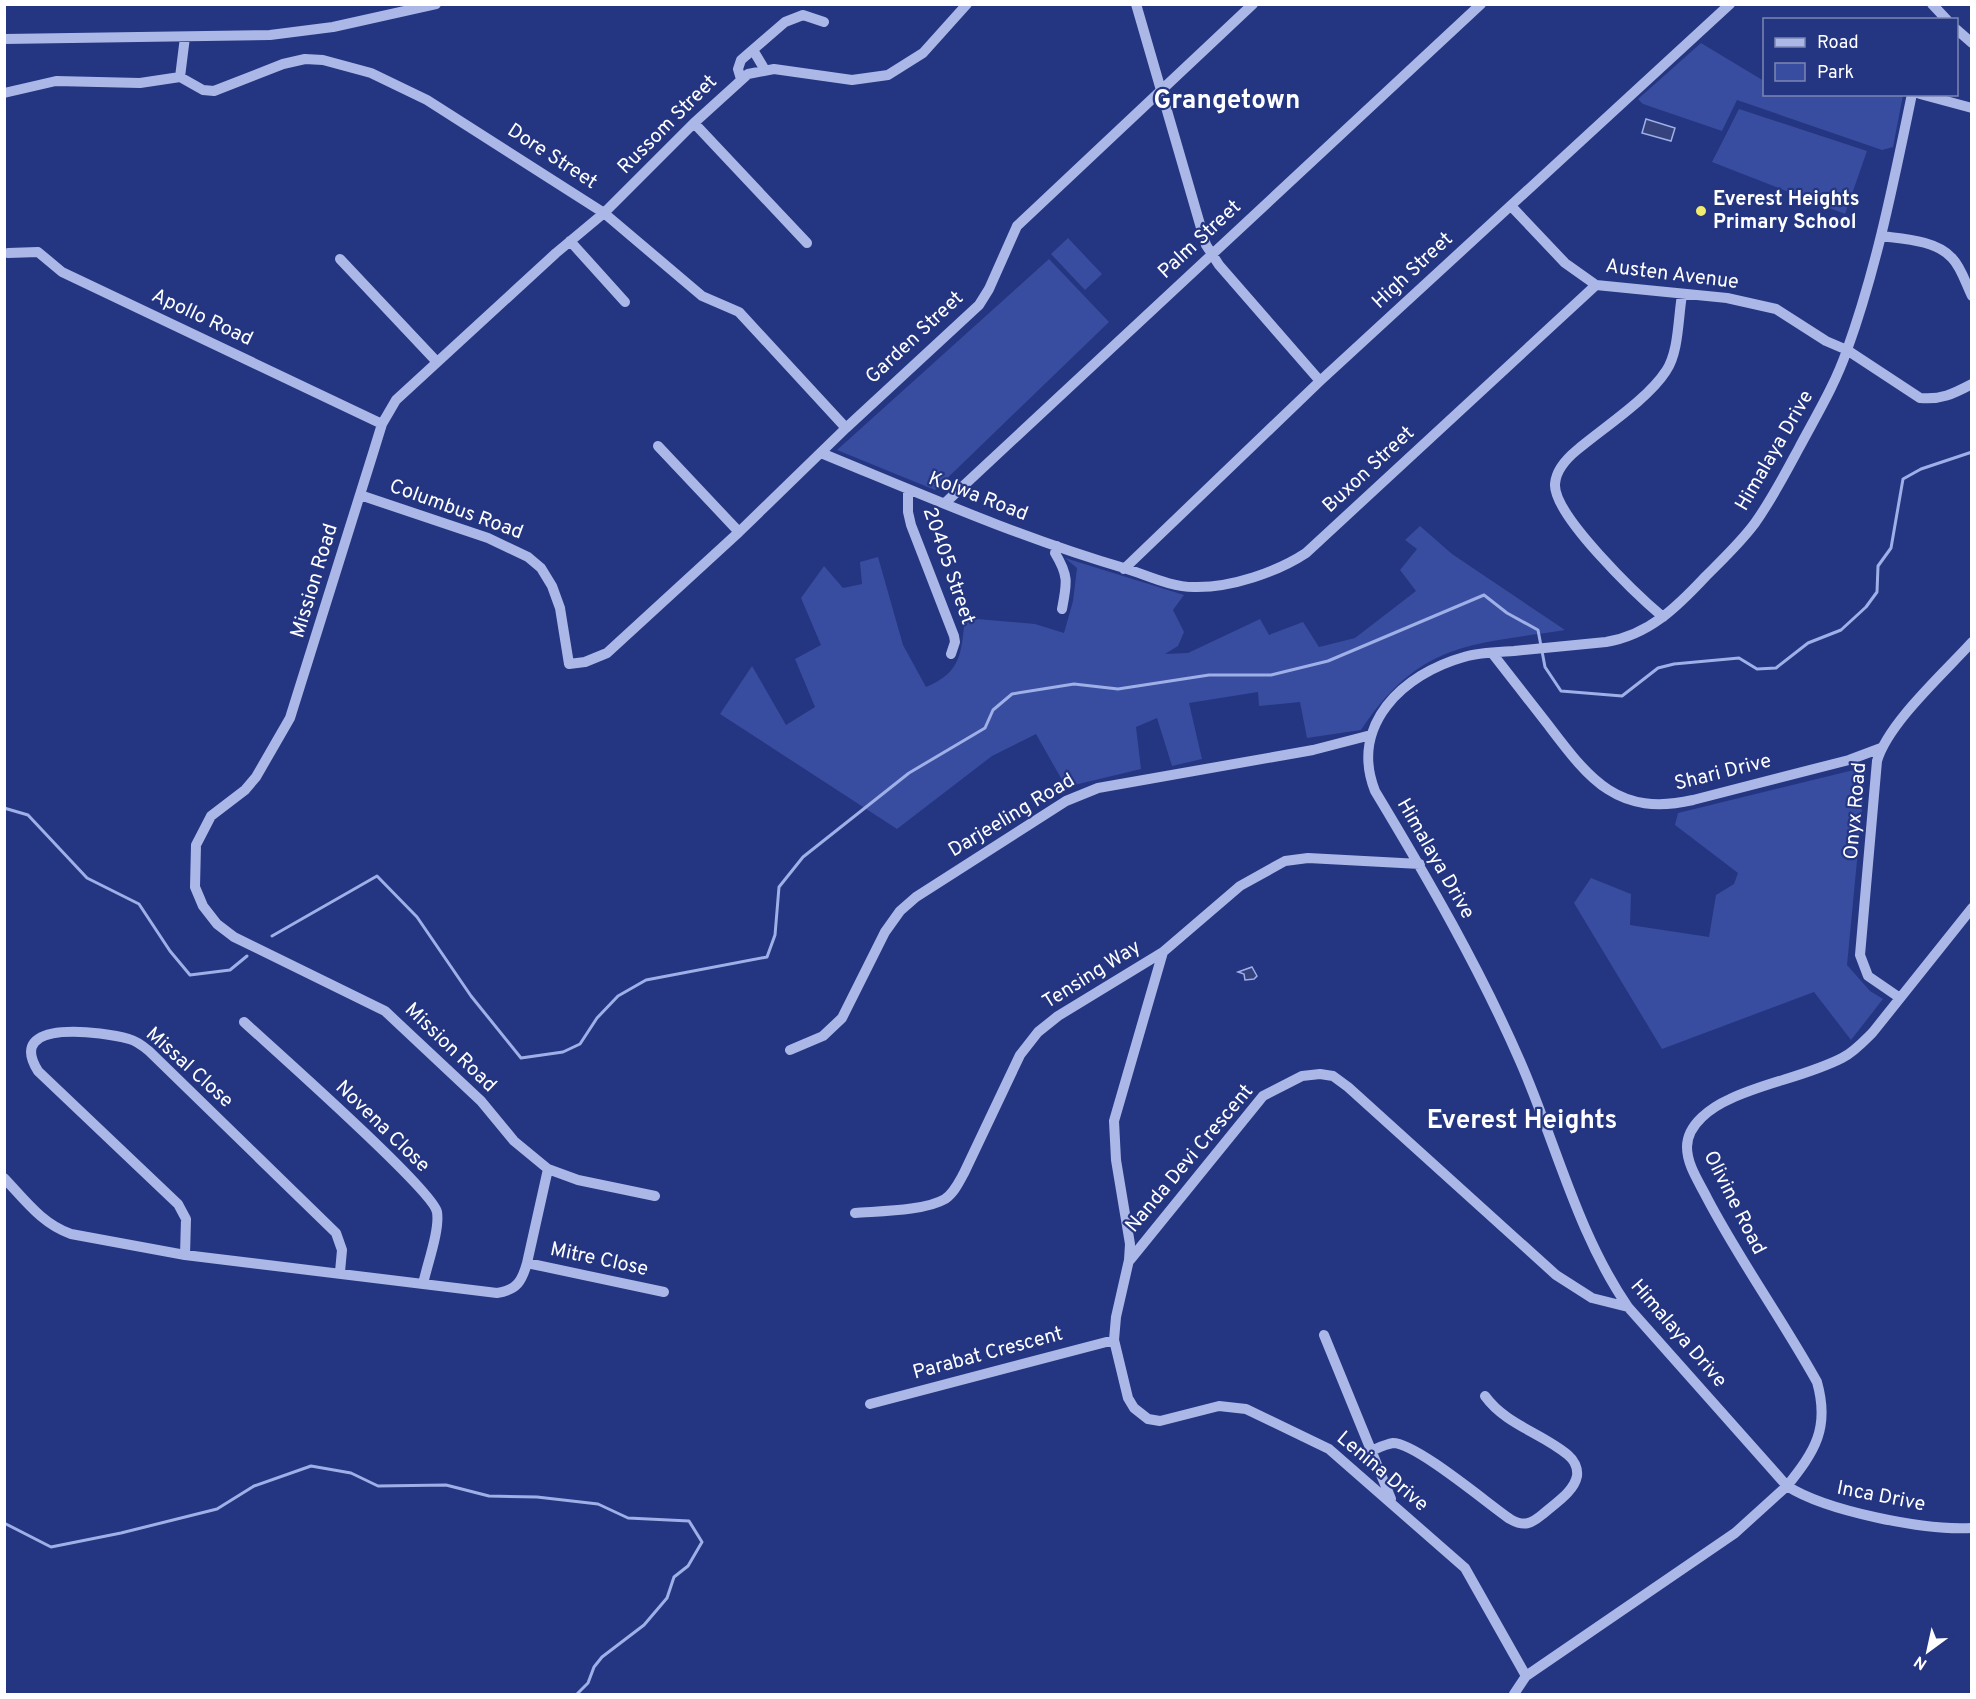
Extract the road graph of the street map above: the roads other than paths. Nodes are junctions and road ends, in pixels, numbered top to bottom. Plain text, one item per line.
1 (436, 4) edge
2 (967, 4) edge
3 (1136, 4) edge
4 (1253, 4) edge
5 (1481, 4) edge
6 (1730, 4) edge
7 (1932, 4) edge
8 (1945, 18) edge
9 (824, 22) dead end
10 (1958, 31) edge
11 (185, 37) junction
12 (4, 39) edge
13 (1971, 43) edge
14 (753, 50) junction
15 (765, 70) junction
16 (180, 77) junction
17 (741, 79) junction
18 (1162, 89) junction
19 (4, 93) edge
20 (1912, 96) edge
21 (1927, 96) edge
22 (1971, 108) edge
23 (694, 123) junction
24 (1511, 206) junction
25 (604, 213) junction
26 (1881, 236) junction
27 (570, 240) junction
28 (807, 243) dead end
29 (8, 253) dead end
30 (1211, 254) junction
31 (340, 259) dead end
32 (1596, 285) junction
33 (1682, 295) junction
34 (1971, 296) edge
35 (625, 302) dead end
36 (1847, 350) junction
37 (437, 362) junction
38 (1320, 381) junction
39 (1971, 384) edge
40 (382, 424) junction
41 (846, 428) junction
42 (658, 446) dead end
43 (821, 453) junction
44 (908, 489) junction
45 (360, 495) junction
46 (945, 503) junction
47 (740, 532) junction
48 (1057, 546) junction
49 (1124, 568) junction
50 (1062, 609) dead end
51 (1663, 617) junction
52 (1971, 642) edge
53 (1492, 653) junction
54 (951, 654) dead end
55 (569, 664) joint
56 (1371, 735) junction
57 (1881, 748) junction
58 (1420, 864) junction
59 (1971, 908) edge
60 (1163, 952) junction
61 (1900, 998) junction
62 (244, 1022) dead end
63 (790, 1050) dead end
64 (548, 1169) junction
65 (4, 1178) edge
66 (655, 1196) dead end
67 (855, 1213) dead end
68 (184, 1254) junction
69 (1129, 1260) junction
70 (527, 1263) junction
71 (340, 1272) junction
72 (423, 1284) junction
73 (664, 1292) dead end
74 (1628, 1307) junction
75 (1324, 1335) dead end
76 (1114, 1340) junction
77 (1485, 1396) dead end
78 (870, 1404) dead end
79 (1371, 1451) junction
80 (1787, 1486) junction
81 (1392, 1502) junction
82 (1971, 1528) edge
83 (1526, 1676) junction
84 (1514, 1695) edge

1 - 11 street
2 - 15 street, Russom Street
3 - 18 street
4 - 18 street, Garden Street
5 - 30 street, Palm Street
6 - 24 street, High Street
7 - 8 street
9 - 14 street
10 - 13 street
11 - 12 street
11 - 16 street
14 - 15 street
14 - 17 street
15 - 17 street, Russom Street
16 - 19 street
16 - 25 street, Dore Street
17 - 23 street, Russom Street
18 - 30 street
18 - 41 street, Garden Street
20 - 26 street, Himalaya Drive
21 - 22 street
23 - 25 street, Russom Street
23 - 28 street
24 - 32 street, Austen Avenue
24 - 38 street, High Street
25 - 27 street, Russom Street
25 - 41 street, Dore Street
26 - 34 street
26 - 36 street, Himalaya Drive
27 - 35 street
27 - 37 street, Russom Street
29 - 40 street, Apollo Road
30 - 38 street
30 - 46 street, Palm Street
31 - 37 street
32 - 33 street, Austen Avenue
32 - 49 street, Buxon Street
33 - 36 street, Austen Avenue
33 - 51 street
36 - 39 street, Austen Avenue
36 - 51 street, Himalaya Drive
37 - 40 street, Russom Street
38 - 49 street, High Street
40 - 45 street, Mission Road
41 - 43 street, Garden Street
42 - 47 street
43 - 44 street, Kolwa Road
43 - 47 street, Garden Street
44 - 46 street, Kolwa Road
44 - 54 street, 20405 Street
45 - 55 street, Columbus Road
45 - 64 street, Mission Road
46 - 48 street, Kolwa Road
47 - 55 street, Garden Street
48 - 49 street, Kolwa Road
48 - 50 street
51 - 53 street, Himalaya Drive
52 - 57 street, Onyx Road
53 - 56 street, Himalaya Drive
53 - 57 street, Shari Drive
56 - 58 street, Himalaya Drive
56 - 63 street, Darjeeling Road
57 - 61 street, Onyx Road
58 - 60 street, Tensing Way
58 - 74 street, Himalaya Drive
59 - 61 street, Olivine Road
60 - 67 street, Tensing Way
60 - 69 street
61 - 80 street, Olivine Road
62 - 72 street, Novena Close
64 - 66 street
64 - 70 street
65 - 68 street
68 - 71 street
68 - 71 street, Missal Close
69 - 74 street, Nanda Devi Crescent
69 - 76 street
70 - 72 street
70 - 73 street, Mitre Close
71 - 72 street
74 - 80 street, Himalaya Drive
75 - 79 street
76 - 78 street, Parabat Crescent
76 - 81 street, Lenina Drive
77 - 79 street
79 - 81 street
80 - 82 street, Inca Drive
80 - 83 street
81 - 83 street, Lenina Drive
83 - 84 street

